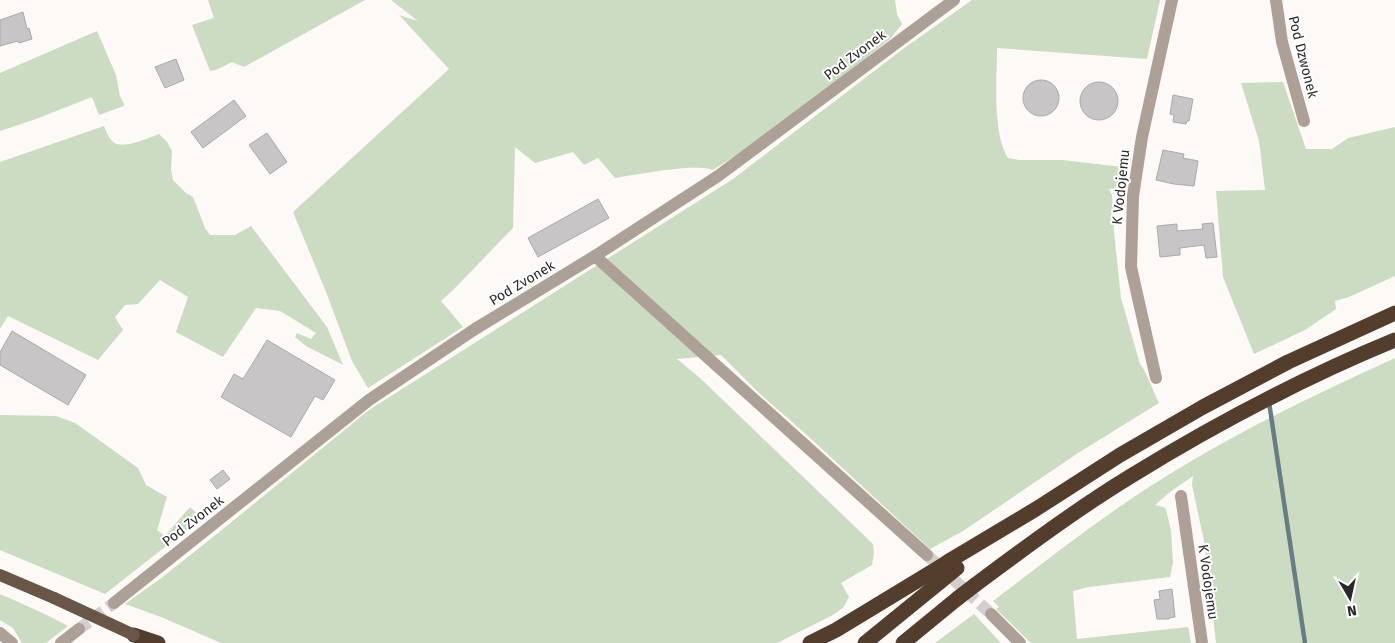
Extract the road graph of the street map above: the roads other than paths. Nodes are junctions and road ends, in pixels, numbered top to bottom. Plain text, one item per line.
1 (954, 0) edge
2 (1172, 0) edge
3 (1276, 0) edge
4 (1304, 121) dead end
5 (595, 256) junction
6 (1395, 313) edge
7 (1395, 340) edge
8 (1156, 378) dead end
9 (1181, 496) dead end
10 (927, 555) tunnel mouth
11 (0, 575) edge
12 (935, 577) junction
13 (114, 603) tunnel mouth
14 (991, 614) tunnel mouth
15 (79, 629) tunnel mouth
16 (0, 633) edge
17 (134, 635) junction
18 (12, 643) edge
19 (61, 643) edge
20 (149, 643) edge
21 (158, 643) edge
22 (810, 643) edge
23 (864, 643) edge
24 (903, 643) edge
25 (1020, 643) edge
26 (1202, 643) edge

1 - 5 street, Pod Zvonek
2 - 8 street, K Vodojemu
3 - 4 street, Pod Dzwonek
5 - 10 street
5 - 13 street, Pod Zvonek
6 - 12 highway, bridge
7 - 24 highway, bridge
9 - 26 street, K Vodojemu
11 - 17 main road, bridge
12 - 22 highway
12 - 23 highway
14 - 25 street
15 - 19 street
16 - 18 street
17 - 20 highway
17 - 21 highway

